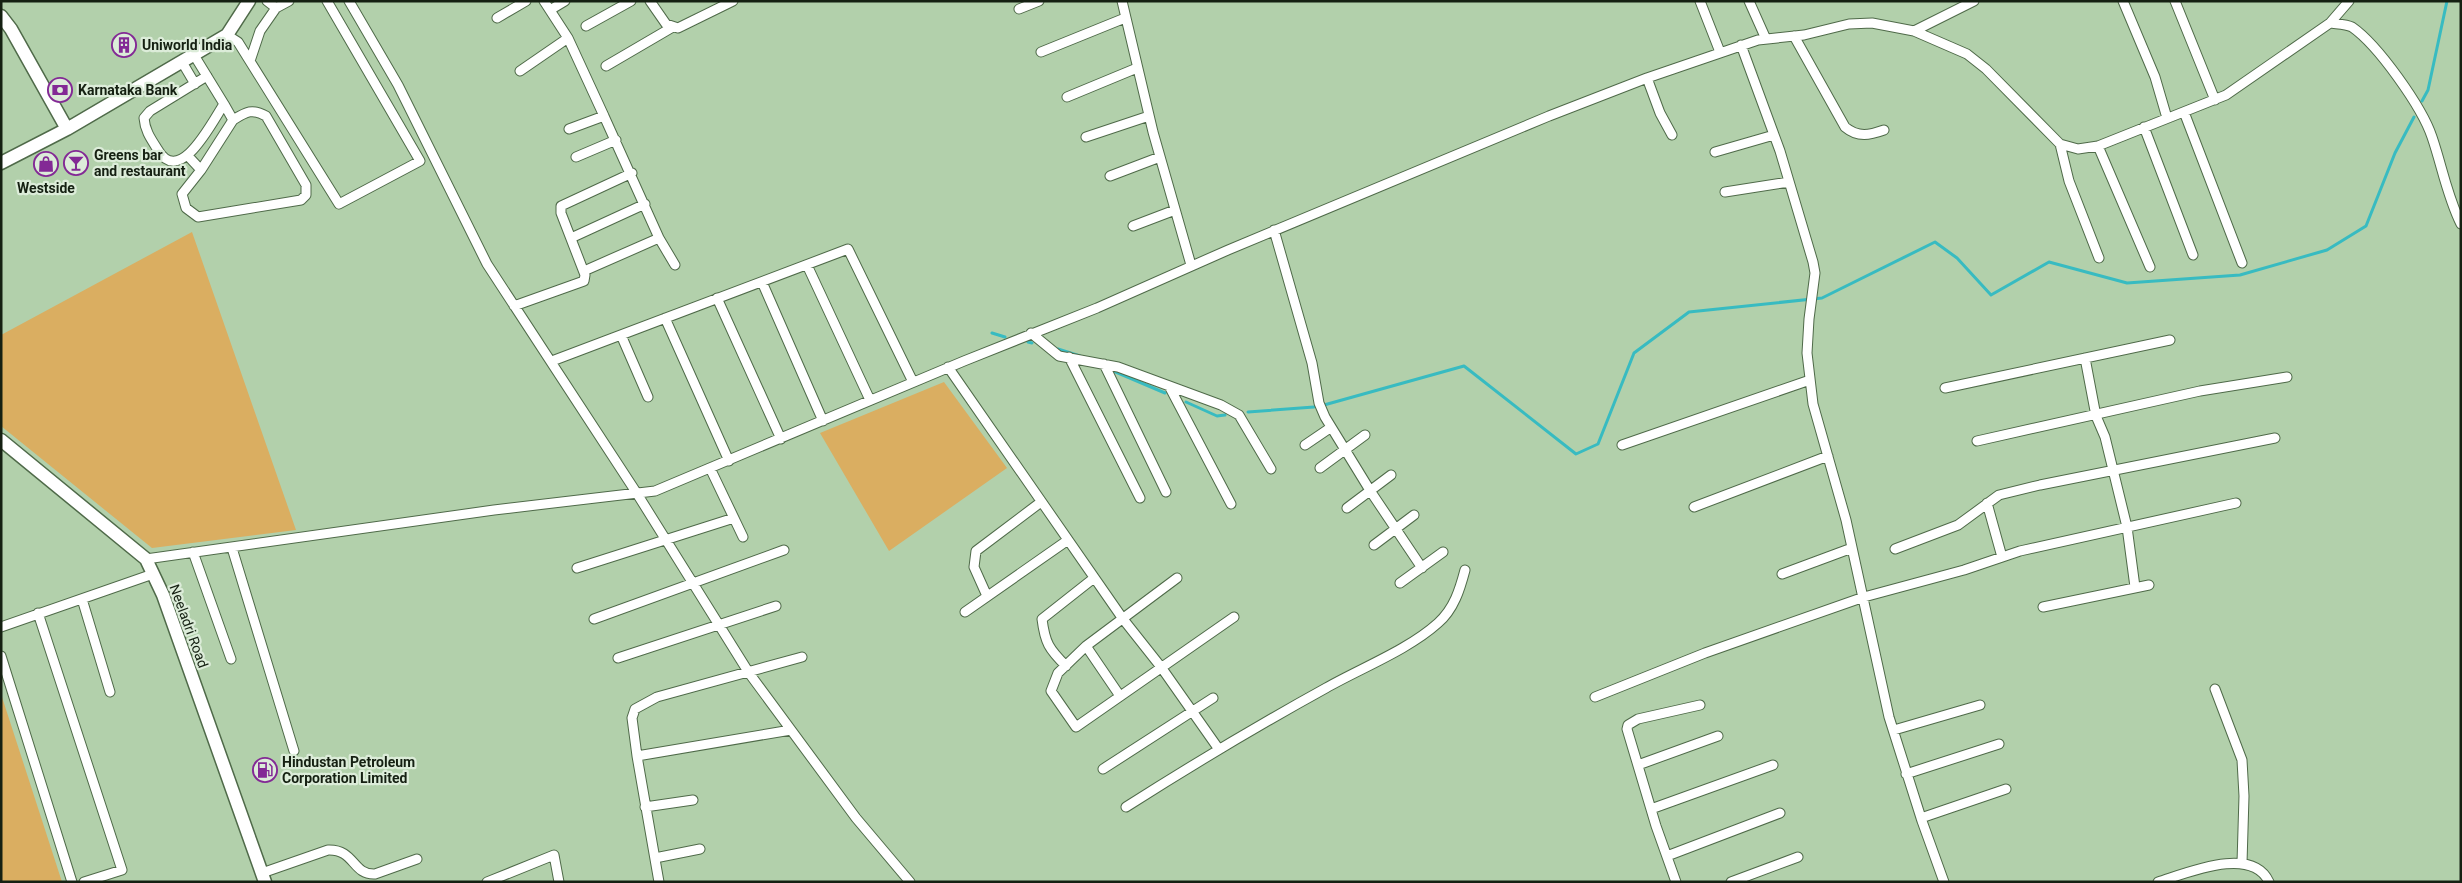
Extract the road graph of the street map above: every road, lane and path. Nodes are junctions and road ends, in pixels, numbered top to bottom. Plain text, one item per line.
1 (249, 1) edge
2 (267, 1) edge
3 (289, 1) edge
4 (327, 1) edge
5 (349, 1) edge
6 (526, 1) edge
7 (544, 1) edge
8 (565, 1) edge
9 (631, 1) edge
10 (650, 1) edge
11 (733, 1) edge
12 (1039, 1) edge
13 (1122, 1) edge
14 (1700, 1) edge
15 (1750, 1) edge
16 (1974, 1) edge
17 (2123, 1) edge
18 (2175, 1) edge
19 (2349, 1) edge
20 (276, 8) junction
21 (1019, 9) dead end
22 (550, 10) junction
23 (1, 16) edge
24 (497, 18) dead end
25 (1125, 18) junction
26 (2330, 23) junction
27 (586, 26) dead end
28 (671, 28) junction
29 (1914, 31) junction
30 (227, 35) junction
31 (1794, 36) junction
32 (568, 38) junction
33 (1766, 39) junction
34 (1741, 45) junction
35 (1041, 52) dead end
36 (1720, 52) junction
37 (194, 55) junction
38 (250, 61) junction
39 (182, 62) junction
40 (606, 66) dead end
41 (1137, 68) junction
42 (520, 71) dead end
43 (207, 76) junction
44 (1647, 78) junction
45 (195, 84) junction
46 (1067, 97) dead end
47 (2215, 100) junction
48 (224, 104) junction
49 (2184, 112) junction
50 (604, 116) junction
51 (1149, 116) junction
52 (2167, 118) junction
53 (233, 120) junction
54 (2144, 127) junction
55 (67, 129) junction
56 (569, 129) dead end
57 (1884, 130) dead end
58 (1672, 135) dead end
59 (1774, 135) junction
60 (1086, 138) dead end
61 (616, 140) junction
62 (2060, 144) junction
63 (2098, 146) junction
64 (1716, 152) dead end
65 (188, 156) junction
66 (576, 157) dead end
67 (1160, 157) junction
68 (1, 163) edge
69 (201, 170) junction
70 (632, 173) junction
71 (1110, 176) dead end
72 (1789, 182) junction
73 (1724, 192) dead end
74 (645, 204) junction
75 (1175, 210) junction
76 (2461, 224) edge
77 (1133, 226) dead end
78 (1274, 230) junction
79 (571, 238) junction
80 (659, 238) junction
81 (2193, 255) dead end
82 (2099, 258) dead end
83 (2242, 263) dead end
84 (675, 265) dead end
85 (807, 265) junction
86 (1191, 265) junction
87 (2150, 267) dead end
88 (584, 271) junction
89 (762, 282) junction
90 (717, 298) junction
91 (514, 306) junction
92 (665, 318) junction
93 (1031, 333) junction
94 (621, 335) junction
95 (2170, 340) dead end
96 (1072, 358) junction
97 (2085, 358) junction
98 (552, 361) junction
99 (1103, 364) junction
100 (948, 367) junction
101 (2287, 377) dead end
102 (1810, 380) junction
103 (913, 382) junction
104 (1169, 386) junction
105 (1945, 388) dead end
106 (648, 397) dead end
107 (870, 400) junction
108 (2096, 416) junction
109 (823, 421) junction
110 (1330, 428) junction
111 (1364, 435) dead end
112 (2275, 438) dead end
113 (781, 439) junction
114 (1, 440) edge
115 (1977, 440) dead end
116 (1305, 445) dead end
117 (1622, 445) dead end
118 (1345, 451) junction
119 (1828, 456) junction
120 (730, 461) junction
121 (710, 468) junction
122 (1320, 468) dead end
123 (1271, 469) dead end
124 (2113, 470) junction
125 (1391, 475) dead end
126 (636, 492) junction
127 (1166, 492) dead end
128 (1371, 492) junction
129 (1140, 498) dead end
130 (1042, 502) junction
131 (1987, 503) junction
132 (2236, 503) dead end
133 (1231, 504) dead end
134 (1694, 507) dead end
135 (1347, 508) dead end
136 (1414, 515) dead end
137 (734, 518) junction
138 (2127, 527) junction
139 (1396, 530) junction
140 (744, 537) dead end
141 (666, 540) junction
142 (1068, 540) junction
143 (1374, 545) dead end
144 (232, 548) junction
145 (1852, 548) junction
146 (1895, 549) dead end
147 (784, 550) dead end
148 (193, 552) junction
149 (1443, 552) dead end
150 (2002, 557) junction
151 (146, 559) junction
152 (577, 568) dead end
153 (1422, 568) junction
154 (1465, 570) dead end
155 (153, 574) junction
156 (1782, 574) dead end
157 (1094, 578) junction
158 (1177, 578) dead end
159 (1400, 583) dead end
160 (694, 584) junction
161 (2149, 585) dead end
162 (2135, 587) junction
163 (987, 596) junction
164 (1864, 597) junction
165 (82, 599) junction
166 (776, 606) dead end
167 (2043, 607) dead end
168 (965, 612) dead end
169 (38, 613) junction
170 (1234, 617) dead end
171 (594, 619) dead end
172 (1123, 619) junction
173 (718, 625) junction
174 (1, 626) edge
175 (1086, 646) junction
176 (1, 656) edge
177 (802, 657) dead end
178 (618, 658) dead end
179 (231, 659) dead end
180 (1066, 666) junction
181 (1161, 667) junction
182 (749, 673) junction
183 (2215, 689) dead end
184 (110, 692) dead end
185 (1120, 696) junction
186 (1595, 697) dead end
187 (1213, 698) dead end
188 (1700, 705) dead end
189 (1980, 705) dead end
190 (1193, 711) junction
191 (791, 730) junction
192 (1894, 730) junction
193 (1718, 736) dead end
194 (1999, 744) dead end
195 (1218, 748) junction
196 (294, 751) dead end
197 (637, 756) junction
198 (1638, 765) junction
199 (1773, 765) dead end
200 (1103, 769) dead end
201 (1906, 774) junction
202 (2006, 789) dead end
203 (693, 800) dead end
204 (645, 807) junction
205 (1126, 807) dead end
206 (1651, 809) junction
207 (1780, 813) dead end
208 (1921, 818) junction
209 (700, 849) dead end
210 (1667, 856) junction
211 (1798, 857) dead end
212 (655, 858) junction
213 (417, 859) dead end
214 (2242, 863) junction
215 (263, 877) edge
216 (510, 877) edge
217 (72, 882) edge
218 (84, 882) edge
219 (487, 882) edge
220 (559, 882) edge
221 (659, 882) edge
222 (910, 882) edge
223 (1676, 882) edge
224 (1731, 882) edge
225 (1944, 882) edge
226 (2158, 882) edge
227 (2269, 882) edge

1 - 30 main road
2 - 20 street
3 - 20 street
4 - 38 street
5 - 91 street
6 - 24 street
7 - 22 street
8 - 22 street
9 - 27 street
10 - 28 street
11 - 28 street
12 - 21 street
13 - 25 street
14 - 36 street
15 - 33 street
16 - 29 street
17 - 52 street
18 - 47 street
19 - 26 street
20 - 38 street
22 - 32 street
23 - 55 main road
25 - 35 street
25 - 41 street
26 - 47 street
26 - 76 street
28 - 40 street
29 - 31 street
29 - 62 street
30 - 37 main road
30 - 38 street
31 - 33 street
31 - 57 street
32 - 42 street
32 - 50 street
33 - 34 street
34 - 36 street
34 - 59 street
36 - 44 street
37 - 39 main road
37 - 43 street
39 - 45 street
39 - 55 main road
41 - 46 street
41 - 51 street
43 - 45 street
43 - 48 street
44 - 58 street
44 - 78 street
45 - 65 street
47 - 49 street
48 - 53 street
48 - 65 street
49 - 52 street
49 - 83 street
50 - 56 street
50 - 61 street
51 - 60 street
51 - 67 street
52 - 54 street
53 - 69 street
53 - 69 street
54 - 63 street
54 - 81 street
55 - 68 main road
59 - 64 street
59 - 72 street
61 - 66 street
61 - 70 street
62 - 63 street
62 - 82 street
63 - 87 street
65 - 69 street
67 - 71 street
67 - 75 street
70 - 74 street
70 - 79 street
72 - 73 street
72 - 102 street
74 - 79 street
74 - 80 street
75 - 77 street
75 - 86 street
78 - 86 street
78 - 110 street
79 - 88 street
80 - 84 street
80 - 88 street
85 - 89 street
85 - 103 street
85 - 107 street
86 - 93 street
88 - 91 street
89 - 90 street
89 - 109 street
90 - 92 street
90 - 113 street
91 - 98 street
92 - 94 street
92 - 120 street
93 - 96 street
93 - 100 street
94 - 98 street
94 - 106 street
95 - 97 street
96 - 99 street
96 - 129 street
97 - 105 street
97 - 108 street
98 - 126 street
99 - 104 street
99 - 127 street
100 - 103 street
100 - 130 street
101 - 108 street
102 - 117 street
102 - 119 street
103 - 107 street
104 - 123 street
104 - 133 street
107 - 109 street
108 - 115 street
108 - 124 street
109 - 113 street
110 - 116 street
110 - 118 street
111 - 118 street
112 - 124 street
113 - 120 street
114 - 151 main road, Neeladri Road
118 - 122 street
118 - 128 street
119 - 134 street
119 - 145 street
120 - 121 street
121 - 126 street
121 - 137 street
124 - 131 street
124 - 138 street
125 - 128 street
126 - 141 street
126 - 144 street
128 - 135 street
128 - 139 street
130 - 142 street
130 - 163 street
131 - 146 street
131 - 150 street
132 - 138 street
136 - 139 street
137 - 140 street
137 - 141 street
138 - 150 street
138 - 162 street
139 - 143 street
139 - 153 street
141 - 152 street
141 - 160 street
142 - 157 street
142 - 163 street
144 - 148 street
144 - 196 street
145 - 156 street
145 - 164 street
147 - 160 street
148 - 151 street
148 - 179 street
149 - 153 street
150 - 164 street
151 - 155 main road, Neeladri Road
153 - 159 street
154 - 195 street
155 - 165 street
155 - 215 main road, Neeladri Road
157 - 172 street
157 - 180 street
158 - 172 street
160 - 171 street
160 - 173 street
161 - 162 street
162 - 167 street
163 - 168 street
164 - 186 street
164 - 192 street
165 - 169 street
165 - 184 street
166 - 173 street
169 - 174 street
169 - 218 street
170 - 181 street
172 - 175 street
172 - 181 street
173 - 178 street
173 - 182 street
175 - 180 street
175 - 185 street
176 - 217 street
177 - 182 street
180 - 185 street
181 - 185 street
181 - 190 street
182 - 191 street
182 - 197 street
183 - 214 street
187 - 190 street
188 - 198 street
189 - 192 street
190 - 195 street
190 - 200 street
191 - 197 street
191 - 222 street
192 - 201 street
193 - 198 street
194 - 201 street
195 - 205 street
197 - 204 street
198 - 206 street
199 - 206 street
201 - 208 street
202 - 208 street
203 - 204 street
204 - 212 street
206 - 210 street
207 - 210 street
208 - 225 street
209 - 212 street
210 - 223 street
211 - 224 street
212 - 221 street
213 - 215 street
214 - 226 street
214 - 227 street
216 - 219 street
216 - 220 street

